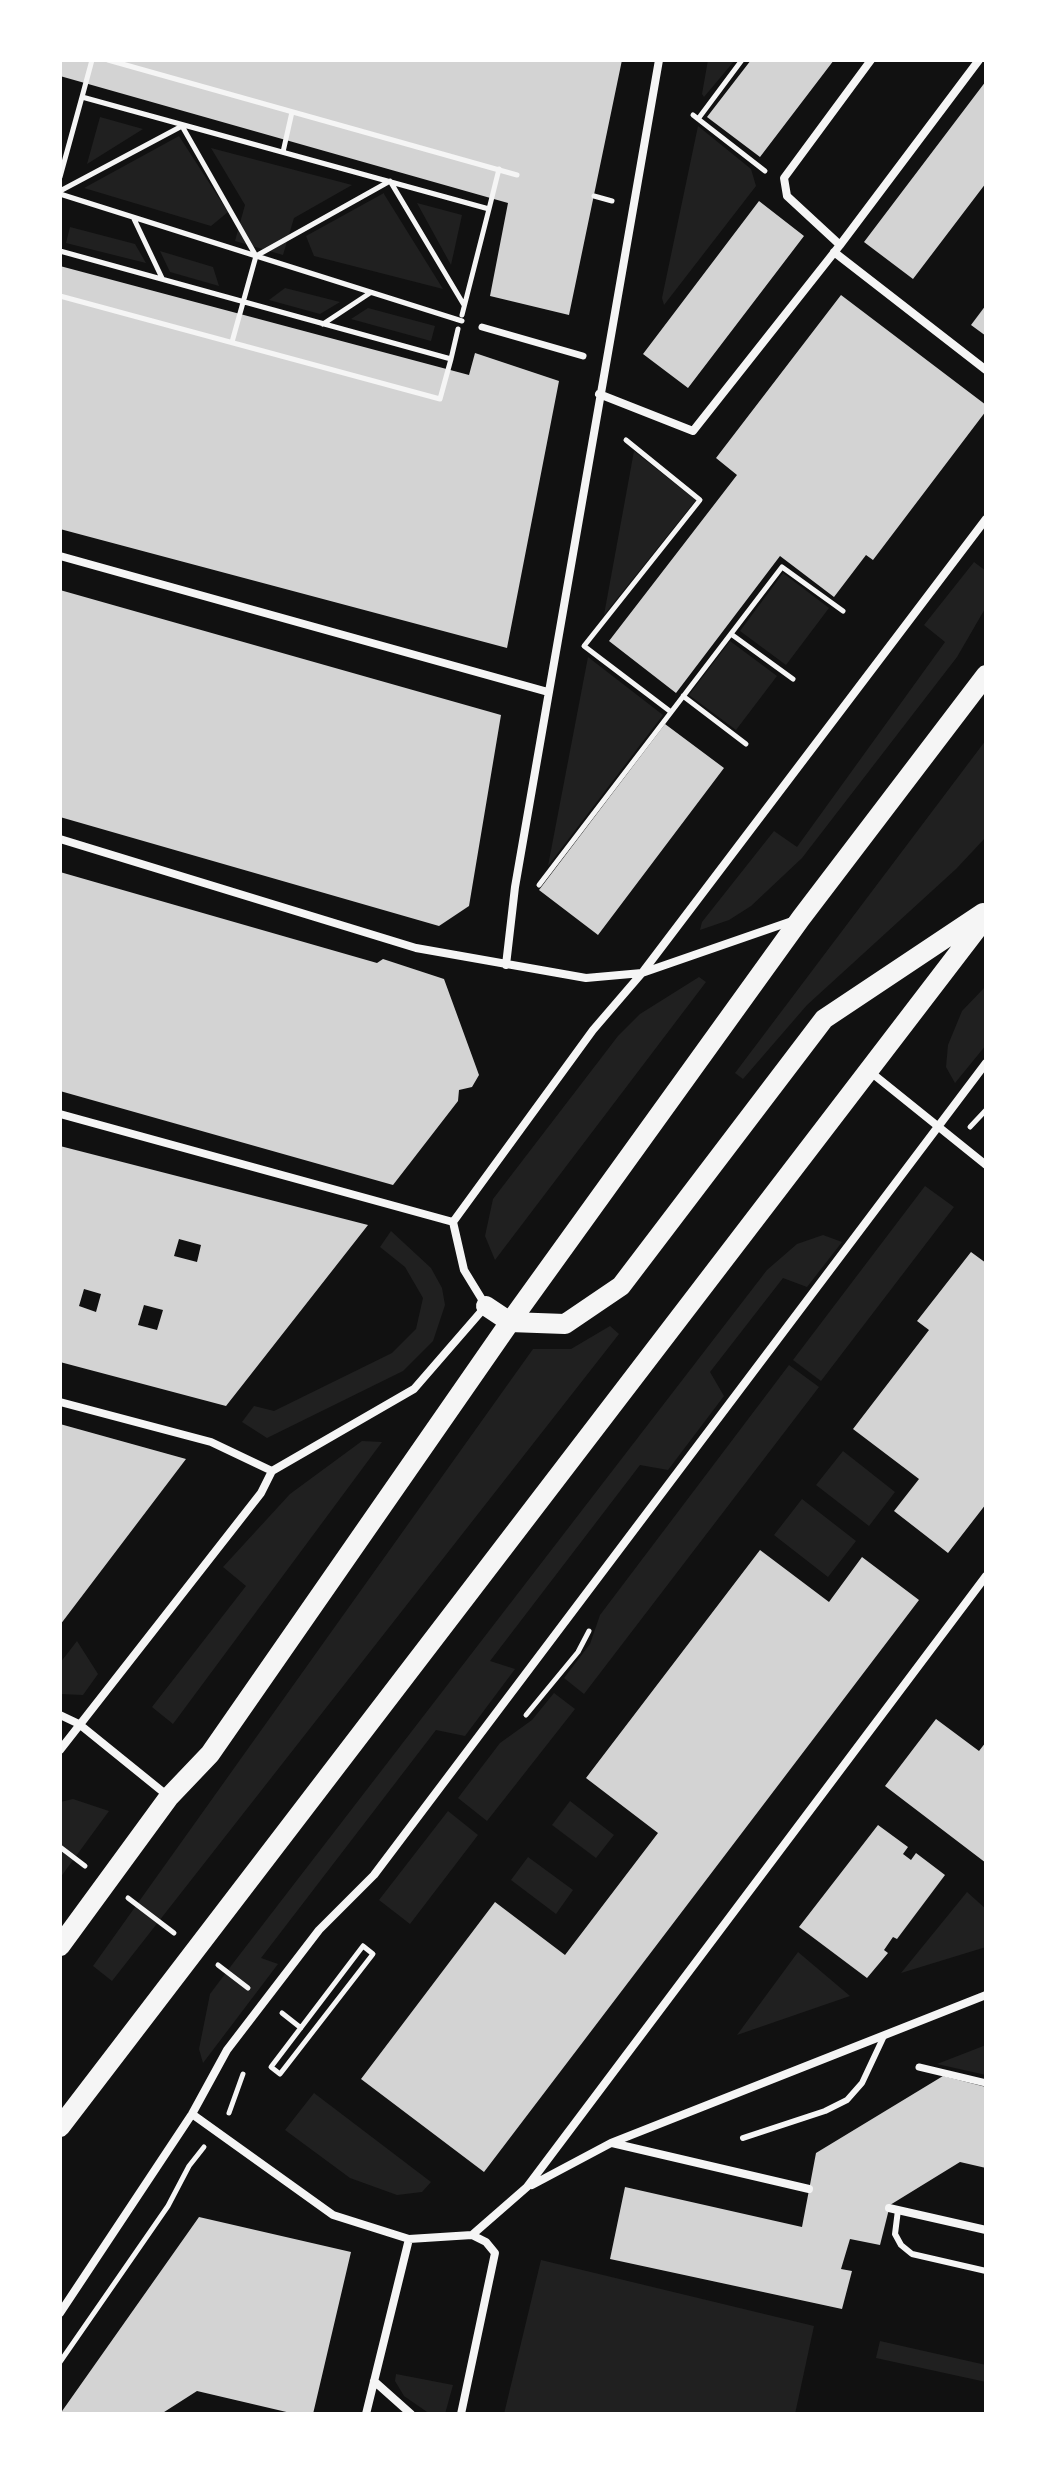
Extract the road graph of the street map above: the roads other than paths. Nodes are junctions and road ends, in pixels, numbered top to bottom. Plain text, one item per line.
1 (659, 60) edge
2 (871, 60) edge
3 (979, 60) edge
4 (837, 249) junction
5 (482, 327) dead end
6 (583, 356) dead end
7 (986, 370) edge
8 (599, 394) junction
9 (986, 519) edge
10 (60, 556) edge
11 (986, 675) edge
12 (548, 692) junction
13 (60, 839) edge
14 (986, 910) edge
15 (986, 917) edge
16 (801, 918) junction
17 (506, 965) junction
18 (642, 973) junction
19 (986, 1063) edge
20 (868, 1070) junction
21 (60, 1114) edge
22 (938, 1126) junction
23 (986, 1165) edge
24 (453, 1222) junction
25 (486, 1306) junction
26 (510, 1322) junction
27 (60, 1402) edge
28 (272, 1471) junction
29 (986, 1576) edge
30 (60, 1715) edge
31 (79, 1724) junction
32 (60, 1750) edge
33 (169, 1797) junction
34 (60, 1946) edge
35 (986, 1995) edge
36 (884, 2036) junction
37 (919, 2067) dead end
38 (986, 2083) edge
39 (192, 2114) junction
40 (60, 2127) edge
41 (743, 2138) dead end
42 (611, 2143) junction
43 (527, 2187) junction
44 (809, 2189) dead end
45 (894, 2209) joint
46 (986, 2230) edge
47 (472, 2235) junction
48 (409, 2239) junction
49 (986, 2271) edge
50 (60, 2313) edge
51 (374, 2381) junction
52 (366, 2414) edge
53 (411, 2414) edge
54 (461, 2414) edge

1 - 8 street
2 - 4 street
3 - 4 street
4 - 7 street
4 - 8 street
5 - 6 street
8 - 12 street
9 - 18 street
10 - 12 street
11 - 16 main road
12 - 17 street
13 - 17 street
14 - 26 main road
15 - 20 main road
16 - 18 street
16 - 26 main road
17 - 18 street
18 - 24 street
19 - 22 street
20 - 22 street
20 - 40 main road
21 - 24 street
22 - 23 street
22 - 39 street
24 - 25 street
25 - 26 main road
25 - 28 street
26 - 33 main road
27 - 28 street
28 - 31 street
29 - 43 street
30 - 31 street
31 - 32 street
31 - 33 street
33 - 34 main road
35 - 36 street
36 - 41 lane
36 - 42 street
37 - 38 street
39 - 48 street
39 - 50 street
42 - 43 street
42 - 44 street
43 - 47 street
45 - 46 street
45 - 49 lane
47 - 48 street
47 - 54 street
48 - 51 street
51 - 52 street
51 - 53 street

